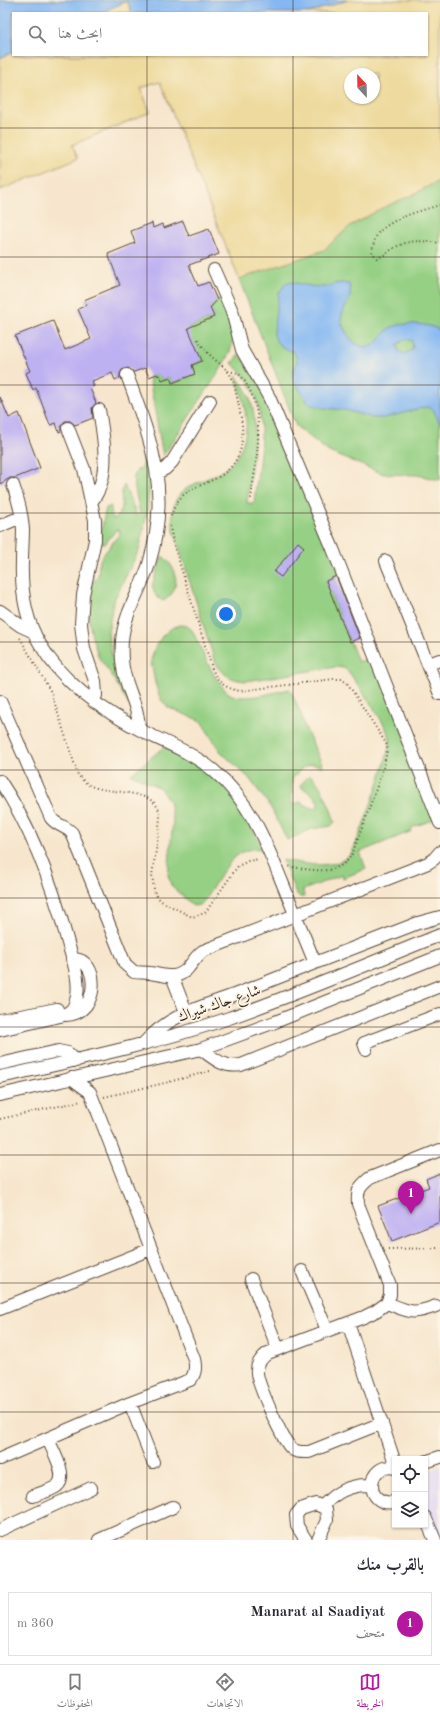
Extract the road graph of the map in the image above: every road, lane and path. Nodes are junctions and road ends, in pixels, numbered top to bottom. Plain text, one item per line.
1 (440, 205) edge
2 (440, 243) edge
3 (214, 270) dead end
4 (196, 337) dead end
5 (227, 371) junction
6 (127, 375) dead end
7 (210, 401) dead end
8 (99, 410) dead end
9 (68, 428) dead end
10 (157, 473) junction
11 (13, 485) dead end
12 (251, 499) dead end
13 (92, 501) junction
14 (21, 517) junction
15 (0, 526) edge
16 (386, 561) dead end
17 (0, 611) edge
18 (34, 632) junction
19 (19, 637) dead end
20 (440, 660) edge
21 (428, 664) junction
22 (440, 694) edge
23 (0, 700) edge
24 (94, 702) junction
25 (139, 729) junction
26 (0, 781) edge
27 (440, 823) edge
28 (440, 852) edge
29 (275, 863) junction
30 (295, 915) junction
31 (440, 918) edge
32 (440, 935) edge
33 (440, 956) edge
34 (72, 959) junction
35 (315, 963) junction
36 (172, 976) junction
37 (440, 986) edge
38 (76, 1000) junction
39 (186, 1012) junction
40 (440, 1014) edge
41 (65, 1015) junction
42 (0, 1020) edge
43 (0, 1030) edge
44 (143, 1044) junction
45 (201, 1048) junction
46 (366, 1049) dead end
47 (76, 1061) junction
48 (0, 1064) edge
49 (229, 1066) junction
50 (99, 1071) junction
51 (0, 1077) edge
52 (71, 1078) junction
53 (0, 1095) edge
54 (91, 1095) junction
55 (0, 1119) edge
56 (440, 1150) edge
57 (440, 1248) edge
58 (151, 1249) junction
59 (376, 1250) junction
60 (302, 1271) dead end
61 (251, 1279) dead end
62 (387, 1303) junction
63 (436, 1306) dead end
64 (0, 1309) edge
65 (348, 1323) junction
66 (327, 1330) junction
67 (278, 1350) junction
68 (130, 1403) junction
69 (382, 1423) junction
70 (48, 1438) junction
71 (393, 1456) edge
72 (440, 1457) edge
73 (0, 1459) edge
74 (428, 1461) edge
75 (153, 1462) dead end
76 (392, 1468) edge
77 (371, 1485) junction
78 (91, 1488) dead end
79 (33, 1496) dead end
80 (392, 1502) edge
81 (323, 1506) junction
82 (173, 1507) dead end
83 (428, 1524) edge
84 (0, 1530) edge
85 (98, 1540) edge
86 (306, 1540) edge
87 (318, 1540) edge
88 (435, 1540) edge

1 - 2 path
3 - 27 street
4 - 5 path
5 - 12 path
5 - 29 path
6 - 10 street
7 - 10 street
8 - 13 street
9 - 13 street
10 - 25 street
11 - 14 street
13 - 24 street
14 - 15 street
14 - 18 street
16 - 21 street
17 - 18 street
18 - 24 street
19 - 29 path
20 - 21 street
21 - 22 street
23 - 36 street
24 - 25 street
25 - 29 street
26 - 34 street
28 - 30 street
29 - 30 street
30 - 35 street
30 - 36 street
31 - 35 street
32 - 44 street, شارع جاك شيراك
33 - 45 street
34 - 38 street
34 - 41 street
35 - 39 street
36 - 39 street
37 - 49 street
38 - 41 street
38 - 42 street
39 - 44 street
40 - 46 street
41 - 43 street
44 - 47 street, شارع جاك شيراك
45 - 49 street
45 - 50 street
47 - 48 street
47 - 51 street, شارع جاك شيراك
49 - 54 path
50 - 52 street
50 - 54 street
52 - 53 street
52 - 54 street
54 - 55 path
54 - 58 street
56 - 59 street
57 - 59 path
58 - 64 street
58 - 68 street
59 - 62 street
60 - 66 street
61 - 67 street
62 - 63 street
62 - 65 street
65 - 66 street
65 - 69 street
66 - 67 street
67 - 69 street
68 - 70 street
68 - 75 street
69 - 71 street
70 - 73 street
70 - 79 street
72 - 74 street
76 - 77 street
77 - 80 street
77 - 81 street
78 - 84 street
81 - 86 street
81 - 87 street
82 - 85 street
83 - 88 street

